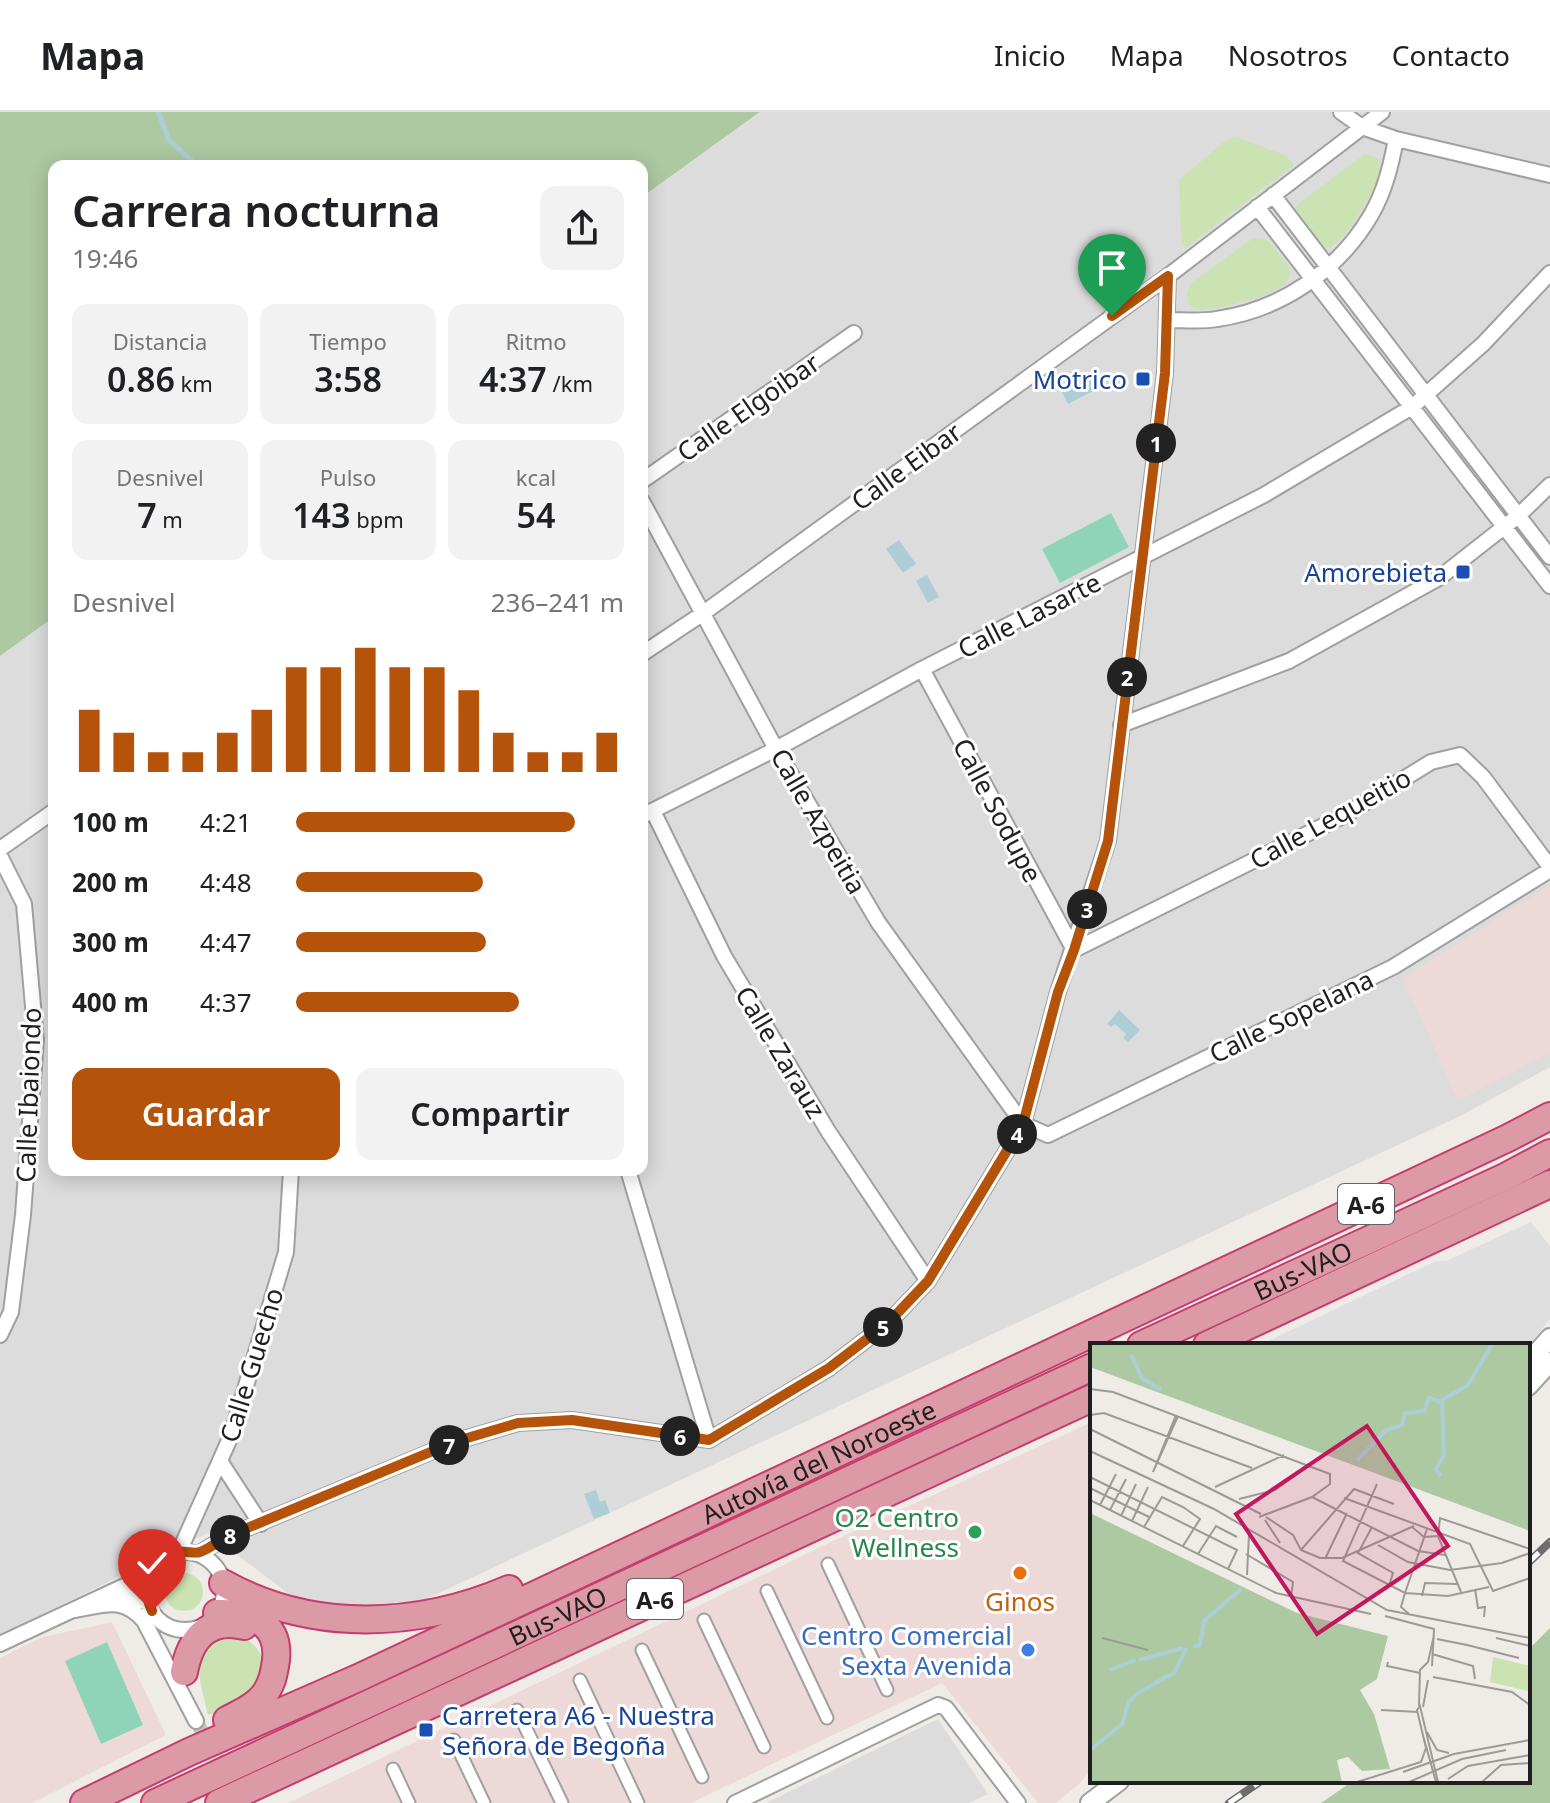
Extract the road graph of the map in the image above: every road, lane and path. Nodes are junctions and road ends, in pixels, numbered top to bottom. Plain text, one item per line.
1 (1341, 112) edge
2 (1382, 112) edge
3 (1362, 127) junction
4 (1396, 139) junction
5 (1550, 175) edge
6 (1273, 195) junction
7 (1257, 207) junction
8 (1328, 268) junction
9 (1550, 273) edge
10 (1168, 276) junction
11 (1312, 280) junction
12 (1167, 320) junction
13 (854, 333) dead end
14 (1426, 396) junction
15 (1412, 407) junction
16 (648, 477) edge
17 (1550, 485) edge
18 (648, 512) edge
19 (1518, 516) junction
20 (1504, 526) junction
21 (1550, 557) edge
22 (1142, 559) junction
23 (1550, 586) edge
24 (702, 614) junction
25 (648, 650) edge
26 (922, 669) junction
27 (1121, 725) junction
28 (776, 749) junction
29 (648, 814) edge
30 (48, 815) edge
31 (0, 849) edge
32 (0, 856) edge
33 (1550, 868) edge
34 (1074, 950) junction
35 (1550, 1116) edge
36 (1023, 1124) junction
37 (1550, 1153) edge
38 (291, 1176) edge
39 (630, 1176) edge
40 (1550, 1184) edge
41 (928, 1281) junction
42 (0, 1335) edge
43 (1550, 1338) edge
44 (1145, 1343) edge
45 (1211, 1343) edge
46 (1530, 1361) edge
47 (1550, 1362) edge
48 (1090, 1368) edge
49 (1530, 1384) edge
50 (1090, 1399) edge
51 (709, 1440) junction
52 (220, 1461) junction
53 (254, 1527) junction
54 (179, 1552) junction
55 (198, 1554) junction
56 (828, 1564) dead end
57 (150, 1574) junction
58 (221, 1577) junction
59 (570, 1578) junction
60 (767, 1591) dead end
61 (101, 1598) junction
62 (148, 1603) junction
63 (75, 1610) junction
64 (217, 1613) junction
65 (158, 1619) junction
66 (704, 1620) dead end
67 (187, 1630) junction
68 (0, 1644) edge
69 (642, 1650) dead end
70 (275, 1664) junction
71 (580, 1680) dead end
72 (182, 1681) junction
73 (887, 1690) dead end
74 (517, 1710) dead end
75 (827, 1718) dead end
76 (454, 1740) dead end
77 (764, 1747) dead end
78 (189, 1752) junction
79 (393, 1769) dead end
80 (702, 1777) dead end
81 (1100, 1783) edge
82 (1116, 1783) edge
83 (84, 1803) edge
84 (155, 1803) edge
85 (219, 1803) edge
86 (409, 1803) edge
87 (484, 1803) edge
88 (562, 1803) edge
89 (638, 1803) edge
90 (735, 1803) edge
91 (1018, 1803) edge
92 (1075, 1803) edge
93 (1090, 1803) edge

1 - 3 street
2 - 3 street, Calle Eibar
3 - 4 street
3 - 6 street, Calle Eibar
4 - 5 street
4 - 8 street
6 - 7 street, Calle Eibar
6 - 8 street
7 - 10 street, Calle Eibar
7 - 11 street
8 - 11 street
8 - 14 street
9 - 14 street, Calle Lasarte
10 - 12 street
10 - 24 street, Calle Eibar
11 - 12 street
11 - 15 street
12 - 22 street
13 - 16 street, Calle Elgoibar
14 - 15 street, Calle Lasarte
14 - 19 street
15 - 20 street
15 - 22 street, Calle Lasarte
17 - 19 street
18 - 24 street, Calle Azpeitia
19 - 20 street
19 - 21 street
20 - 23 street
20 - 27 street
22 - 26 street, Calle Lasarte
22 - 27 street
24 - 25 street, Calle Eibar
24 - 28 street, Calle Azpeitia
26 - 28 street, Calle Lasarte
26 - 34 street, Calle Sodupe
27 - 34 street
28 - 29 street, Calle Lasarte
28 - 36 street, Calle Azpeitia
29 - 41 street, Calle Zarauz
30 - 31 street
32 - 42 street, Calle Ibaiondo
33 - 34 street, Calle Lequeitio
33 - 36 street, Calle Sopelana
34 - 36 street
35 - 59 highway, Autovía del Noroeste / A-6
36 - 41 street
37 - 44 highway, Bus-VAO
38 - 52 street, Calle Guecho
39 - 51 street
40 - 45 highway, A-6
41 - 51 street
43 - 46 street
47 - 49 street
48 - 84 highway, Bus-VAO
50 - 85 highway, A-6
51 - 53 street
52 - 53 street
52 - 54 street, Calle Guecho
53 - 55 street
53 - 58 street
54 - 55 street
54 - 57 street
55 - 58 street
56 - 73 street
57 - 61 street
57 - 62 street
58 - 59 highway
58 - 64 street
59 - 78 highway, Autovía del Noroeste / A-6
60 - 75 street
61 - 62 street
61 - 63 street
62 - 65 street
63 - 68 street
63 - 72 street
64 - 67 street
64 - 70 highway
65 - 67 street
65 - 72 street
66 - 77 street
67 - 72 street
69 - 80 street
70 - 72 highway
70 - 78 highway
71 - 89 street
74 - 88 street
76 - 87 street
78 - 83 highway, Autovía del Noroeste / A-6
79 - 86 street
81 - 92 street
82 - 93 street
90 - 91 street

